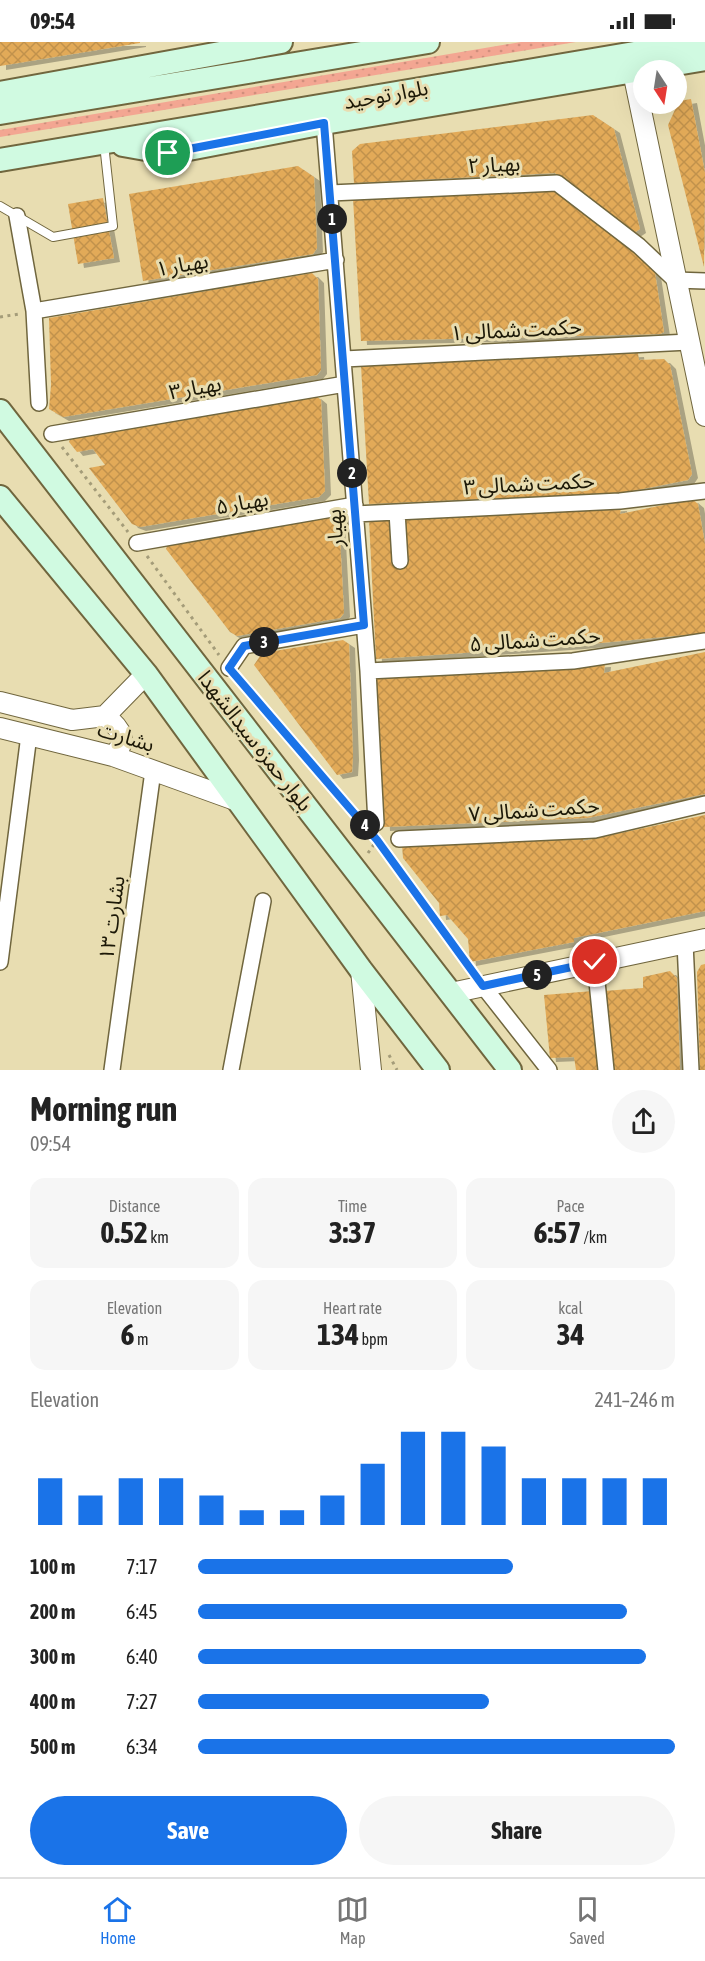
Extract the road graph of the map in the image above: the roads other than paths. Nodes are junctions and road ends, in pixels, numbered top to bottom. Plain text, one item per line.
1 (281, 42) edge
2 (428, 42) edge
3 (700, 42) edge
4 (705, 59) edge
5 (687, 62) edge
6 (633, 72) edge
7 (0, 93) edge
8 (0, 113) edge
9 (641, 114) edge
10 (324, 123) junction
11 (104, 142) junction
12 (0, 160) edge
13 (330, 193) junction
14 (0, 206) edge
15 (17, 216) junction
16 (336, 261) junction
17 (675, 280) junction
18 (705, 282) edge
19 (34, 311) junction
20 (689, 342) junction
21 (344, 359) junction
22 (345, 384) junction
23 (39, 404) dead end
24 (0, 411) edge
25 (705, 416) edge
26 (52, 434) road end
27 (705, 491) edge
28 (0, 497) edge
29 (355, 509) junction
30 (397, 512) junction
31 (137, 543) road end
32 (400, 561) dead end
33 (364, 625) junction
34 (705, 641) edge
35 (229, 668) road end
36 (368, 671) junction
37 (146, 674) junction
38 (0, 702) edge
39 (105, 716) junction
40 (0, 728) edge
41 (29, 735) junction
42 (113, 756) junction
43 (153, 771) junction
44 (235, 800) junction
45 (705, 804) edge
46 (369, 825) road end
47 (399, 839) dead end
48 (263, 901) dead end
49 (705, 939) edge
50 (686, 943) junction
51 (0, 962) edge
52 (595, 962) junction
53 (361, 970) junction
54 (483, 986) junction
55 (451, 993) junction
56 (112, 1070) edge
57 (231, 1070) edge
58 (371, 1070) edge
59 (438, 1070) edge
60 (510, 1070) edge
61 (549, 1070) edge
62 (606, 1070) edge
63 (691, 1070) edge

1 - 7 main road
2 - 8 main road
3 - 11 main road, بلوار توحید
4 - 5 main road
6 - 10 main road
9 - 17 street
10 - 11 main road
10 - 13 street, بهیار
11 - 12 main road, بلوار توحید
11 - 15 lane
13 - 16 street, بهیار
13 - 17 street, بهیار ۲
14 - 15 lane
15 - 19 street
16 - 19 street, بهیار ۱
16 - 21 street, بهیار
17 - 18 street
17 - 20 street
19 - 23 street
20 - 21 street, حکمت شمالی ۱
20 - 25 street
21 - 22 street, بهیار
22 - 26 street, بهیار ۳
22 - 29 street, بهیار
24 - 55 main road, بلوار حمزه سیدالشهدا
27 - 30 street, حکمت شمالی ۳
28 - 37 main road
29 - 30 street, حکمت شمالی ۳
29 - 31 street, بهیار ۵
29 - 33 street, بهیار
30 - 32 street
33 - 35 street
33 - 36 street, بهیار
34 - 36 street, حکمت شمالی ۵
36 - 46 street, بهیار
37 - 39 street, بشارت
37 - 44 main road
38 - 39 street, بشارت
39 - 42 street
40 - 41 street, بشارت
41 - 42 street, بشارت
41 - 51 street
42 - 43 street, بشارت
43 - 44 street, بشارت
43 - 56 street, بشارت ۱۳
44 - 53 main road
45 - 47 street, حکمت شمالی ۷
48 - 57 street
49 - 50 street
50 - 52 street
50 - 63 street
52 - 54 street
52 - 62 street
53 - 58 street
53 - 59 main road
54 - 55 street
54 - 61 street
55 - 60 main road, بلوار حمزه سیدالشهدا

